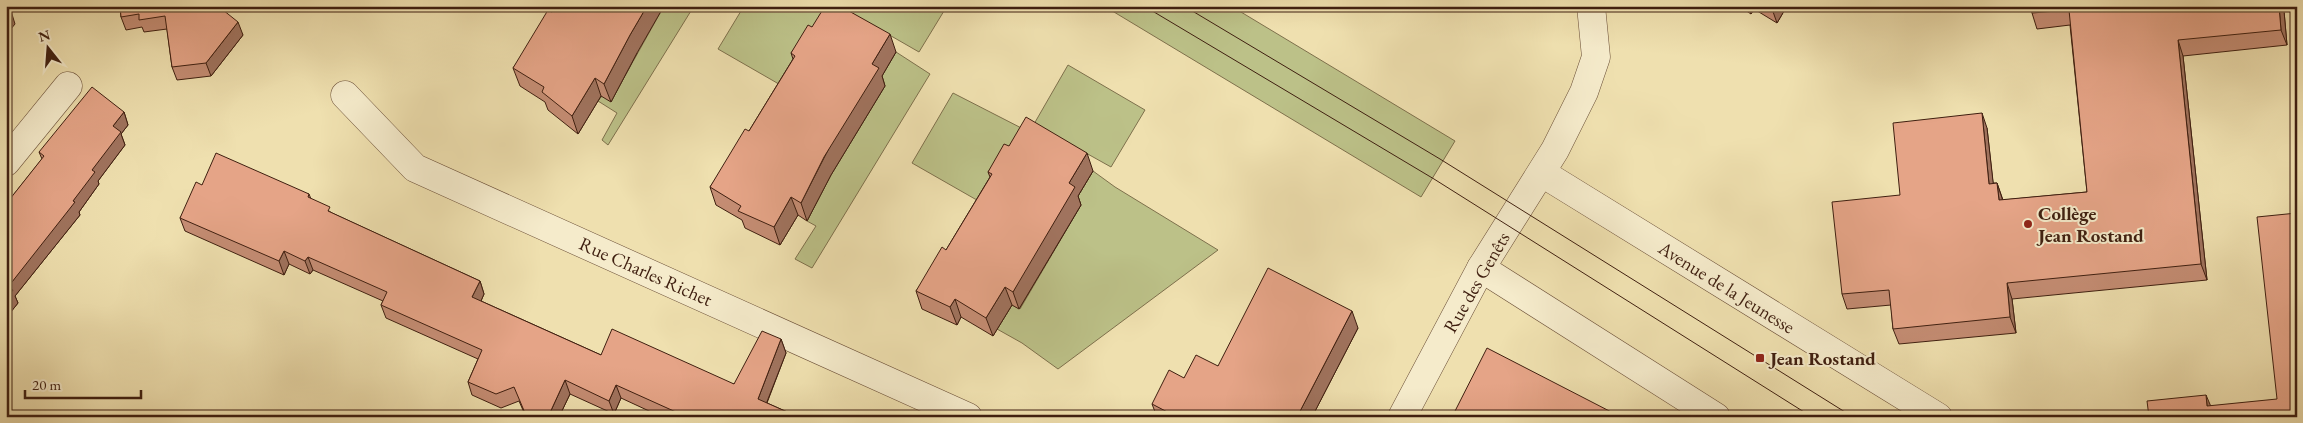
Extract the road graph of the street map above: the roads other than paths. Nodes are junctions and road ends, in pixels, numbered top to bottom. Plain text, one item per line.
1 (1591, 6) edge
2 (68, 86) dead end
3 (345, 95) dead end
4 (1549, 161) junction
5 (6, 162) edge
6 (1481, 268) junction
7 (968, 417) edge
8 (1402, 417) edge
9 (1716, 417) edge
10 (1938, 417) edge

1 - 4 street, Rue des Genêts
2 - 5 street
3 - 7 street, Rue Charles Richet
4 - 6 street, Rue des Genêts
4 - 10 street, Avenue de la Jeunesse
6 - 8 street, Rue des Genêts
6 - 9 street

